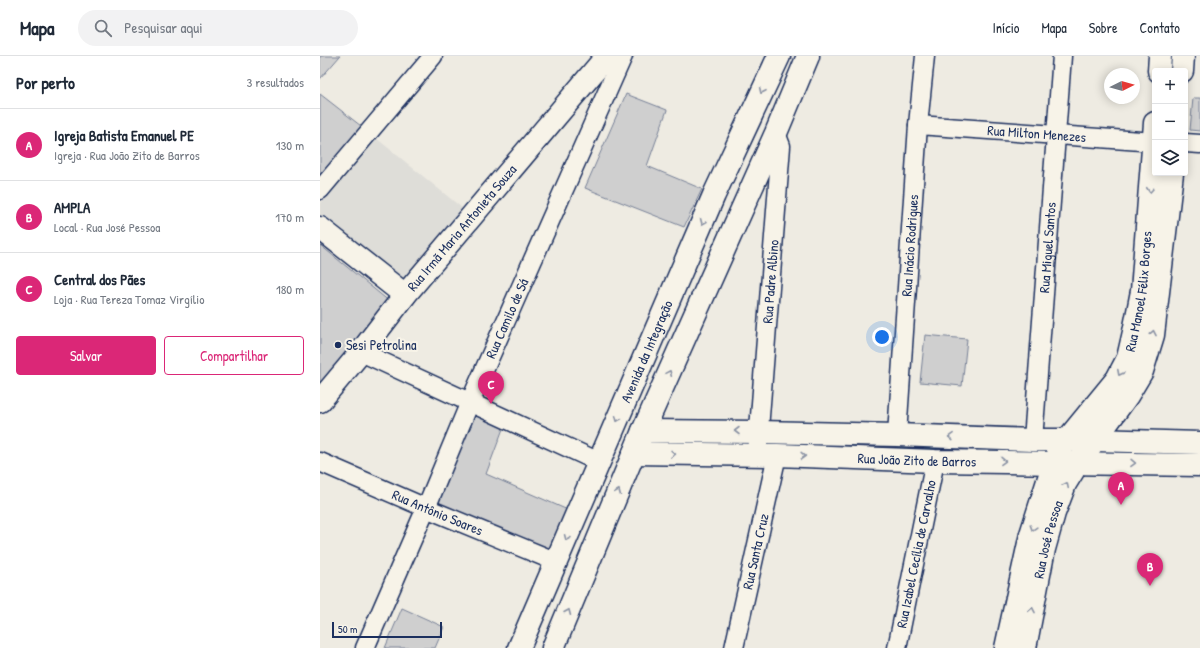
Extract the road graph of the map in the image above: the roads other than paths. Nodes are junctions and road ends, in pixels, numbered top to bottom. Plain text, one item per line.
1 (433, 56) edge
2 (607, 56) edge
3 (623, 56) edge
4 (779, 56) edge
5 (808, 56) edge
6 (924, 56) edge
7 (1062, 56) edge
8 (1160, 56) edge
9 (1183, 56) edge
10 (1159, 68) edge
11 (1182, 68) edge
12 (918, 125) junction
13 (776, 133) junction
14 (1055, 136) junction
15 (1152, 136) edge
16 (1154, 140) edge
17 (1188, 143) edge
18 (1200, 144) edge
19 (734, 153) junction
20 (760, 168) junction
21 (1172, 176) edge
22 (320, 190) edge
23 (714, 195) junction
24 (742, 207) junction
25 (320, 228) edge
26 (405, 295) junction
27 (361, 352) junction
28 (320, 401) edge
29 (470, 402) junction
30 (643, 431) junction
31 (759, 432) junction
32 (897, 435) junction
33 (1033, 440) junction
34 (1067, 440) junction
35 (1094, 440) junction
36 (1200, 443) edge
37 (634, 453) junction
38 (767, 455) junction
39 (935, 460) junction
40 (320, 462) edge
41 (599, 462) junction
42 (1054, 462) junction
43 (1078, 463) junction
44 (1200, 465) edge
45 (426, 508) junction
46 (556, 562) junction
47 (365, 648) edge
48 (519, 648) edge
49 (553, 648) edge
50 (734, 648) edge
51 (898, 648) edge
52 (1006, 648) edge
53 (1025, 648) edge

1 - 22 street
2 - 26 street, Rua Irmã Maria Antonieta Souza
3 - 29 street, Rua Camilo de Sá
4 -> 19 street, Avenida da Integração
5 - 13 street, Avenida da Integração
6 - 12 street, Rua Inácio Rodrigues
7 - 14 street, Rua Miguel Santos
8 - 10 street
9 - 11 street
12 - 14 street, Rua Milton Menezes
12 - 32 street, Rua Inácio Rodrigues
13 - 20 street, Avenida da Integração
13 - 31 street, Rua Padre Albino
14 - 15 street, Rua Milton Menezes
14 - 33 street, Rua Miguel Santos
16 -> 34 street, Rua Manoel Félix Borges
17 - 18 street
19 - 20 street
19 - 23 street, Avenida da Integração
20 - 24 street, Avenida da Integração
35 -> 21 street, Rua Manoel Félix Borges
23 - 24 street
23 -> 41 street, Avenida da Integração
30 -> 24 street, Avenida da Integração
25 - 26 street
26 - 27 street, Rua Irmã Maria Antonieta Souza
27 - 28 street, Rua Irmã Maria Antonieta Souza
27 - 29 street
29 - 41 street
29 - 45 street, Rua Camilo de Sá
31 -> 30 street, Rua João Zito de Barros
30 - 37 street, Avenida da Integração
31 - 32 street, Rua João Zito de Barros
31 - 38 street, Rua Padre Albino
33 -> 32 street, Rua João Zito de Barros
33 - 34 street, Rua João Zito de Barros
34 - 35 street, Rua João Zito de Barros
34 - 42 street, Rua José Pessoa
35 - 36 street, Rua João Zito de Barros
35 - 43 street, Rua José Pessoa
37 -> 38 street, Rua João Zito de Barros
49 -> 37 street, Avenida da Integração
38 -> 39 street, Rua João Zito de Barros
38 - 50 street, Rua Santa Cruz
39 -> 42 street, Rua João Zito de Barros
39 - 51 street, Rua Izabel Cecília de Carvalho
40 - 45 street, Rua Antônio Soares
41 -> 46 street, Avenida da Integração
42 - 43 street, Rua João Zito de Barros
42 -> 52 street, Rua José Pessoa
43 -> 44 street, Rua João Zito de Barros
53 -> 43 street, Rua José Pessoa
45 - 46 street, Rua Antônio Soares
45 - 47 street, Rua Camilo de Sá
46 - 48 street, Avenida da Integração

